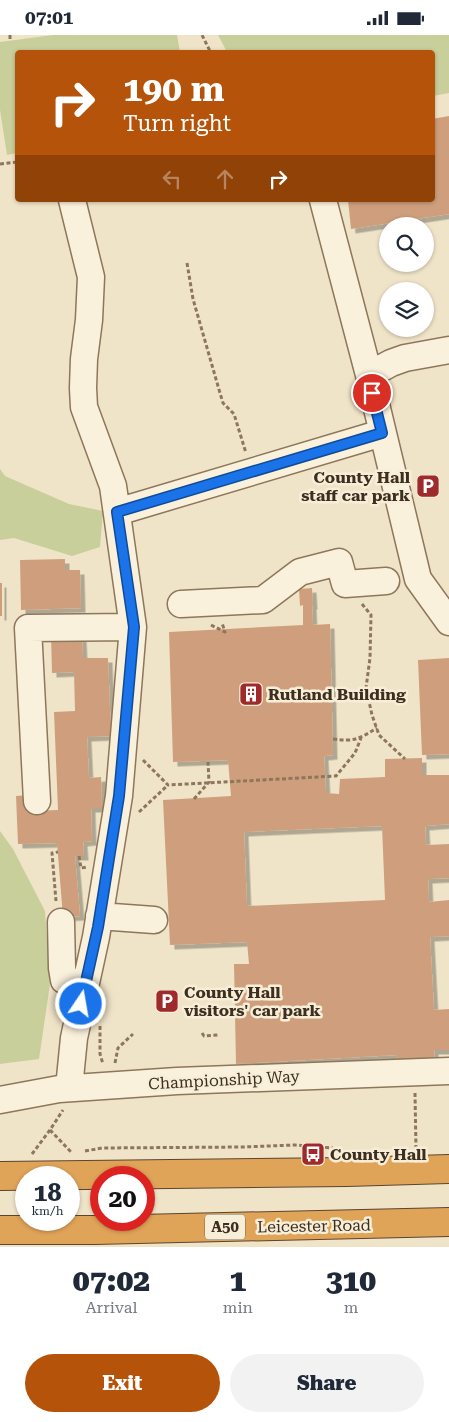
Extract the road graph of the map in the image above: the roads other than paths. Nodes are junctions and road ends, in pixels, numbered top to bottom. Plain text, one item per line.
1 (72, 202) edge
2 (324, 202) edge
3 (449, 350) edge
4 (369, 375) junction
5 (382, 433) junction
6 (117, 512) junction
7 (386, 581) dead end
8 (182, 604) dead end
9 (449, 622) edge
10 (134, 627) junction
11 (37, 801) dead end
12 (99, 916) junction
13 (154, 920) dead end
14 (61, 922) road end
15 (85, 985) junction
16 (449, 1071) edge
17 (73, 1088) junction
18 (0, 1100) edge
19 (449, 1169) edge
20 (0, 1176) edge
21 (449, 1222) edge
22 (0, 1230) edge
23 (95, 1239) edge

1 - 6 street
2 - 4 street
3 - 4 street
4 - 5 street
5 - 6 street
5 - 9 street
6 - 10 street
7 - 8 street
10 - 11 street
10 - 12 street
12 - 13 street
12 - 15 street
14 - 15 street
15 - 17 street
16 - 17 street, Championship Way
17 - 18 street, Championship Way
19 - 20 highway
21 - 23 highway, Leicester Road / A50
22 - 23 highway, Leicester Road / A50

